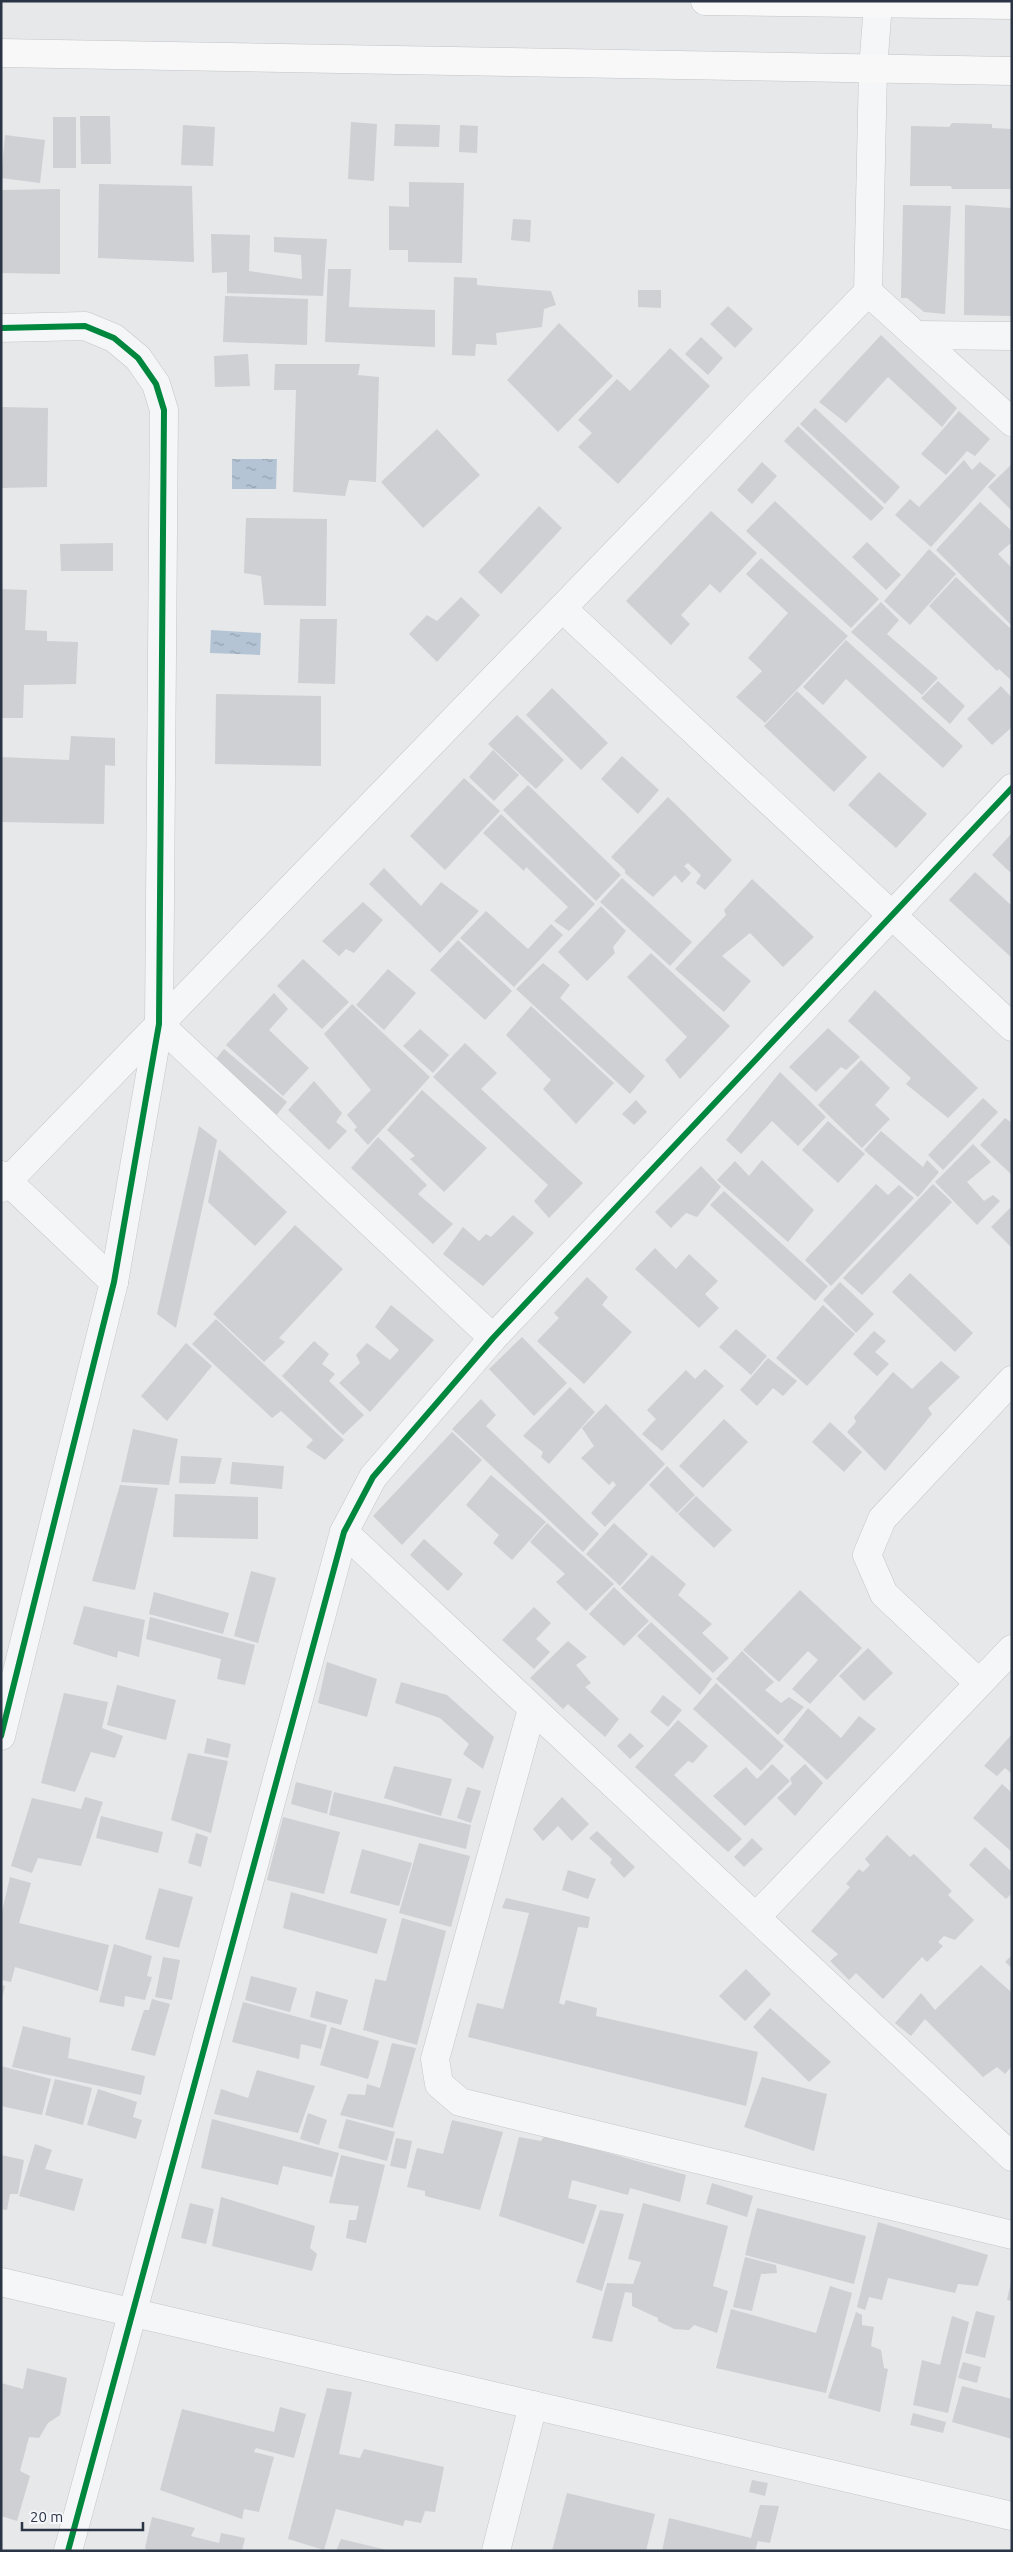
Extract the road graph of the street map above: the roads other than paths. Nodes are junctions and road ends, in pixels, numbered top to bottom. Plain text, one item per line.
1 (705, 1) edge
2 (798, 2) edge
3 (878, 4) junction
4 (1012, 5) edge
5 (1, 52) edge
6 (873, 69) junction
7 (1012, 71) edge
8 (868, 292) junction
9 (1, 328) edge
10 (916, 335) junction
11 (1012, 336) edge
12 (1012, 422) edge
13 (562, 608) junction
14 (1012, 788) edge
15 (892, 915) junction
16 (159, 1024) junction
17 (1012, 1027) edge
18 (3, 1181) edge
19 (114, 1282) junction
20 (493, 1338) junction
21 (1012, 1380) edge
22 (344, 1532) junction
23 (1012, 1649) edge
24 (979, 1683) junction
25 (532, 1709) junction
26 (1, 1736) edge
27 (756, 1917) junction
28 (1012, 2157) edge
29 (1012, 2235) edge
30 (1, 2282) edge
31 (133, 2312) junction
32 (533, 2405) junction
33 (1012, 2516) edge
34 (68, 2551) edge
35 (496, 2551) edge

1 - 2 main road
2 - 3 main road
3 - 4 main road
3 - 6 street
5 - 6 main road
6 - 7 main road
6 - 8 street
8 - 10 street
8 - 13 street
9 - 16 street
10 - 11 street
10 - 12 street
13 - 15 street
13 - 16 street
14 - 15 street
15 - 17 street
15 - 20 street
16 - 18 street
16 - 19 street
16 - 20 street
18 - 19 street
19 - 26 street
20 - 22 street
21 - 24 street
22 - 25 street
22 - 31 street
23 - 24 street
24 - 27 street
25 - 27 street
25 - 29 street
27 - 28 street
30 - 31 street
31 - 32 street
31 - 34 street
32 - 33 street
32 - 35 street

